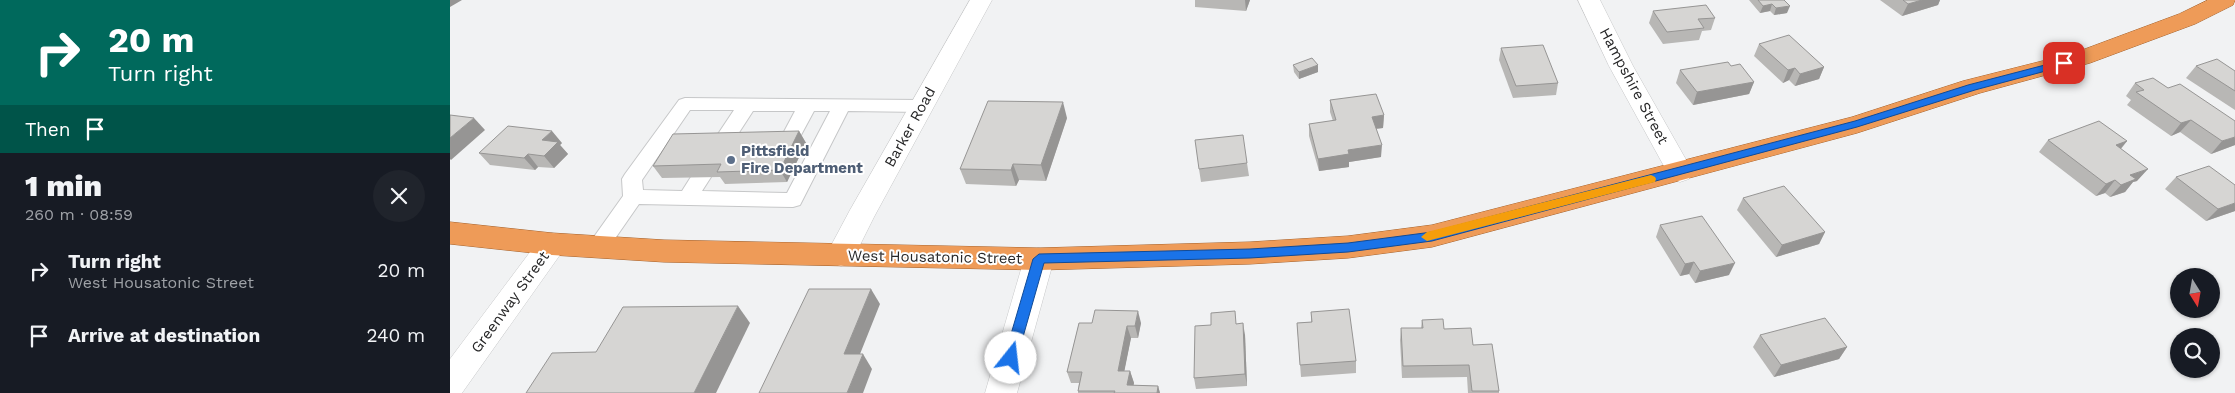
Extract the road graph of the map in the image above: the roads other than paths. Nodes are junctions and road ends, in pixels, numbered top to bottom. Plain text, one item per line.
1 (981, 0) edge
2 (1589, 0) edge
3 (2225, 0) edge
4 (746, 105) junction
5 (808, 105) junction
6 (842, 105) junction
7 (922, 106) junction
8 (787, 143) edge
9 (720, 146) edge
10 (1680, 172) junction
11 (701, 177) edge
12 (633, 197) junction
13 (688, 198) junction
14 (450, 233) edge
15 (552, 244) junction
16 (598, 247) junction
17 (841, 255) junction
18 (1039, 259) junction
19 (450, 384) edge
20 (1001, 393) edge

1 - 7 street, Barker Road
2 - 10 street, Hampshire Street
3 - 10 highway, West Housatonic Street
4 - 5 lane
4 - 9 lane
4 - 12 lane
5 - 6 lane
5 - 8 lane
6 - 7 lane
6 - 13 lane
7 - 17 street, Barker Road
10 - 18 highway, West Housatonic Street
11 - 13 lane
12 - 13 lane
12 - 16 lane
14 - 15 highway, West Housatonic Street
15 - 16 highway, West Housatonic Street
15 - 19 street, Greenway Street
16 - 17 highway, West Housatonic Street
17 - 18 highway, West Housatonic Street
18 - 20 street

